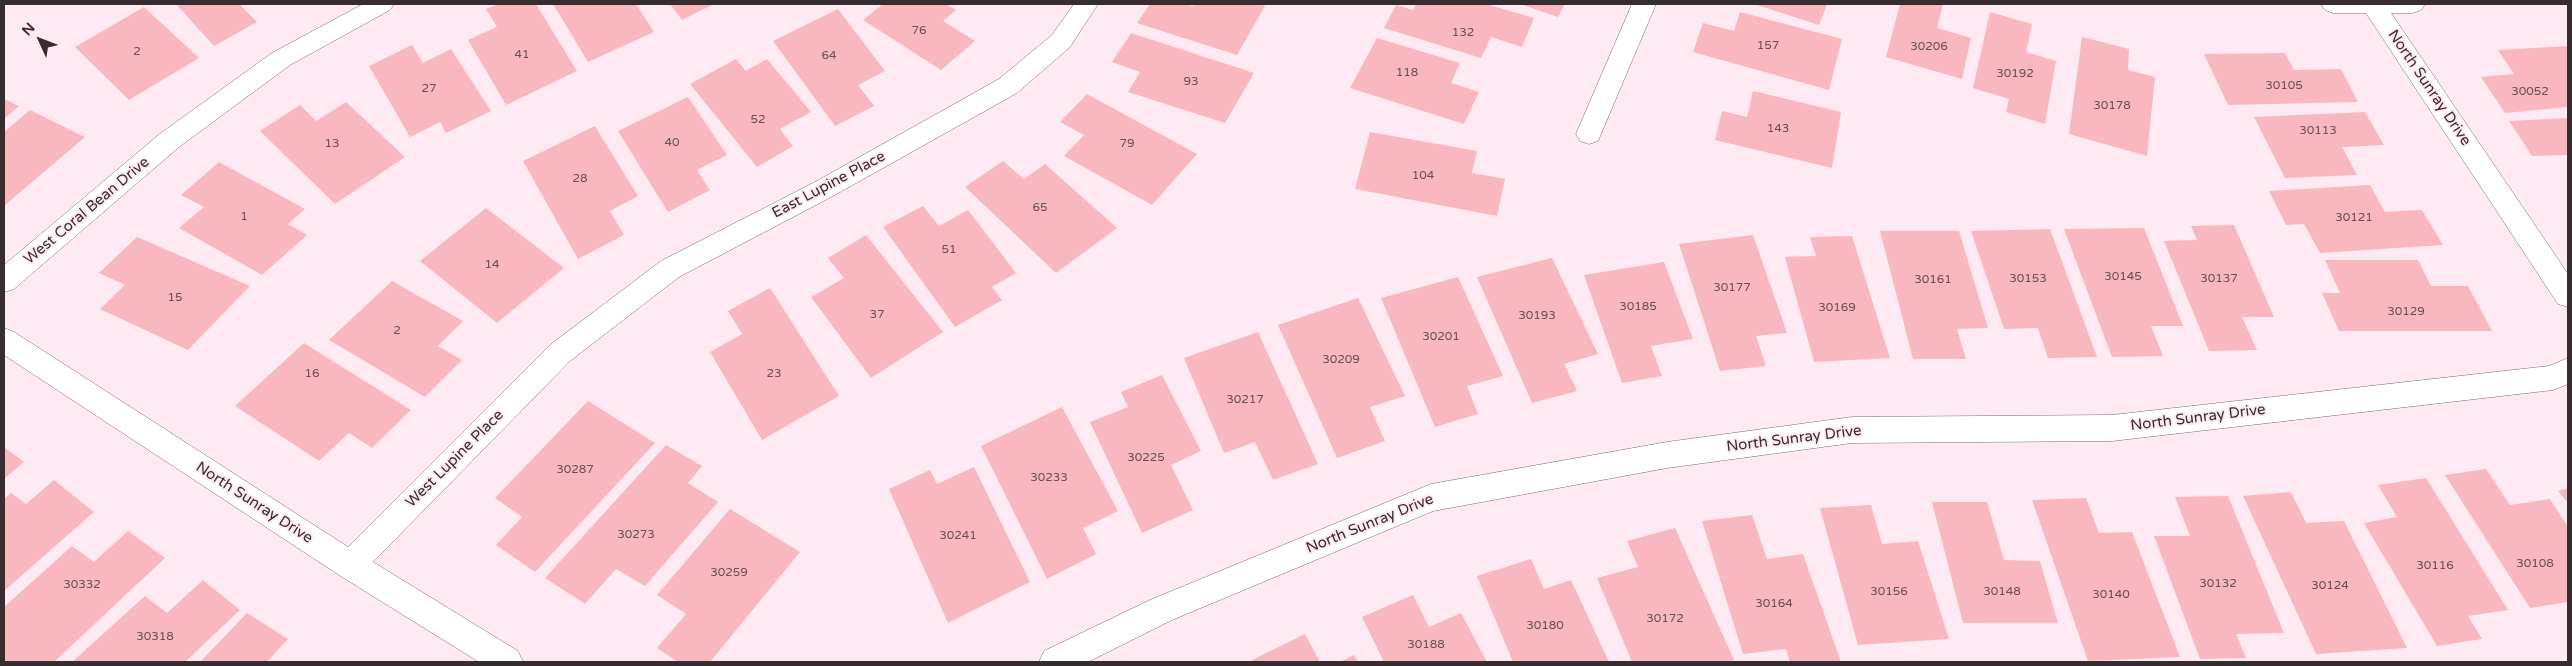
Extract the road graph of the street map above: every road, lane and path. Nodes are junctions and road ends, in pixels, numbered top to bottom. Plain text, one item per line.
1 (382, 4) edge
2 (1086, 4) edge
3 (1644, 4) edge
4 (2332, 4) edge
5 (2413, 4) edge
6 (2373, 5) junction
7 (1588, 134) dead end
8 (4, 281) edge
9 (2568, 296) edge
10 (4, 340) edge
11 (560, 353) joint
12 (2568, 370) edge
13 (350, 565) junction
14 (507, 662) edge
15 (1055, 662) edge

1 - 8 street, West Coral Bean Drive
2 - 11 street, East Lupine Place
3 - 7 street
4 - 6 street
5 - 6 street
6 - 9 street, North Sunray Drive
10 - 13 street, North Sunray Drive
11 - 13 street, West Lupine Place
12 - 15 street, North Sunray Drive
13 - 14 street, North Sunray Drive

